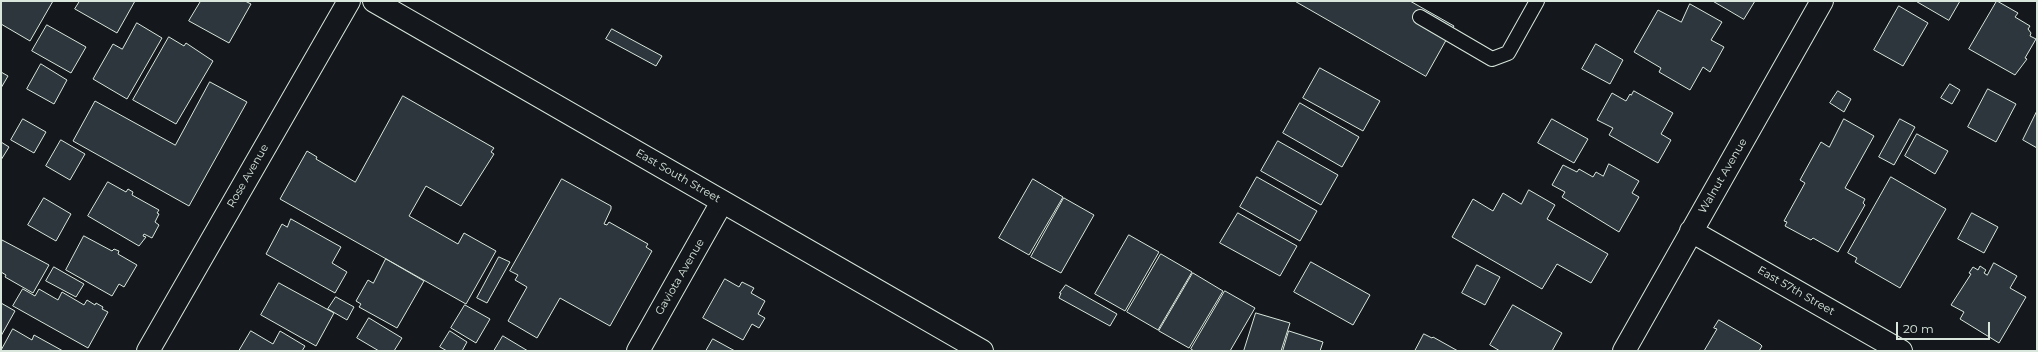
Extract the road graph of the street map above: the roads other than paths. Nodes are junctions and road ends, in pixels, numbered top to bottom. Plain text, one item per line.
1 (349, 1) edge
2 (374, 1) edge
3 (1537, 1) edge
4 (1822, 1) edge
5 (1420, 16) dead end
6 (722, 202) junction
7 (1691, 231) junction
8 (148, 351) edge
9 (638, 351) edge
10 (982, 351) edge
11 (1624, 351) edge
12 (1901, 351) edge

1 - 8 street, Rose Avenue
2 - 6 street, East South Street
3 - 5 lane
4 - 7 street, Walnut Avenue
6 - 9 street, Gaviota Avenue
6 - 10 street, East South Street
7 - 11 street, Walnut Avenue
7 - 12 street, East 57th Street

